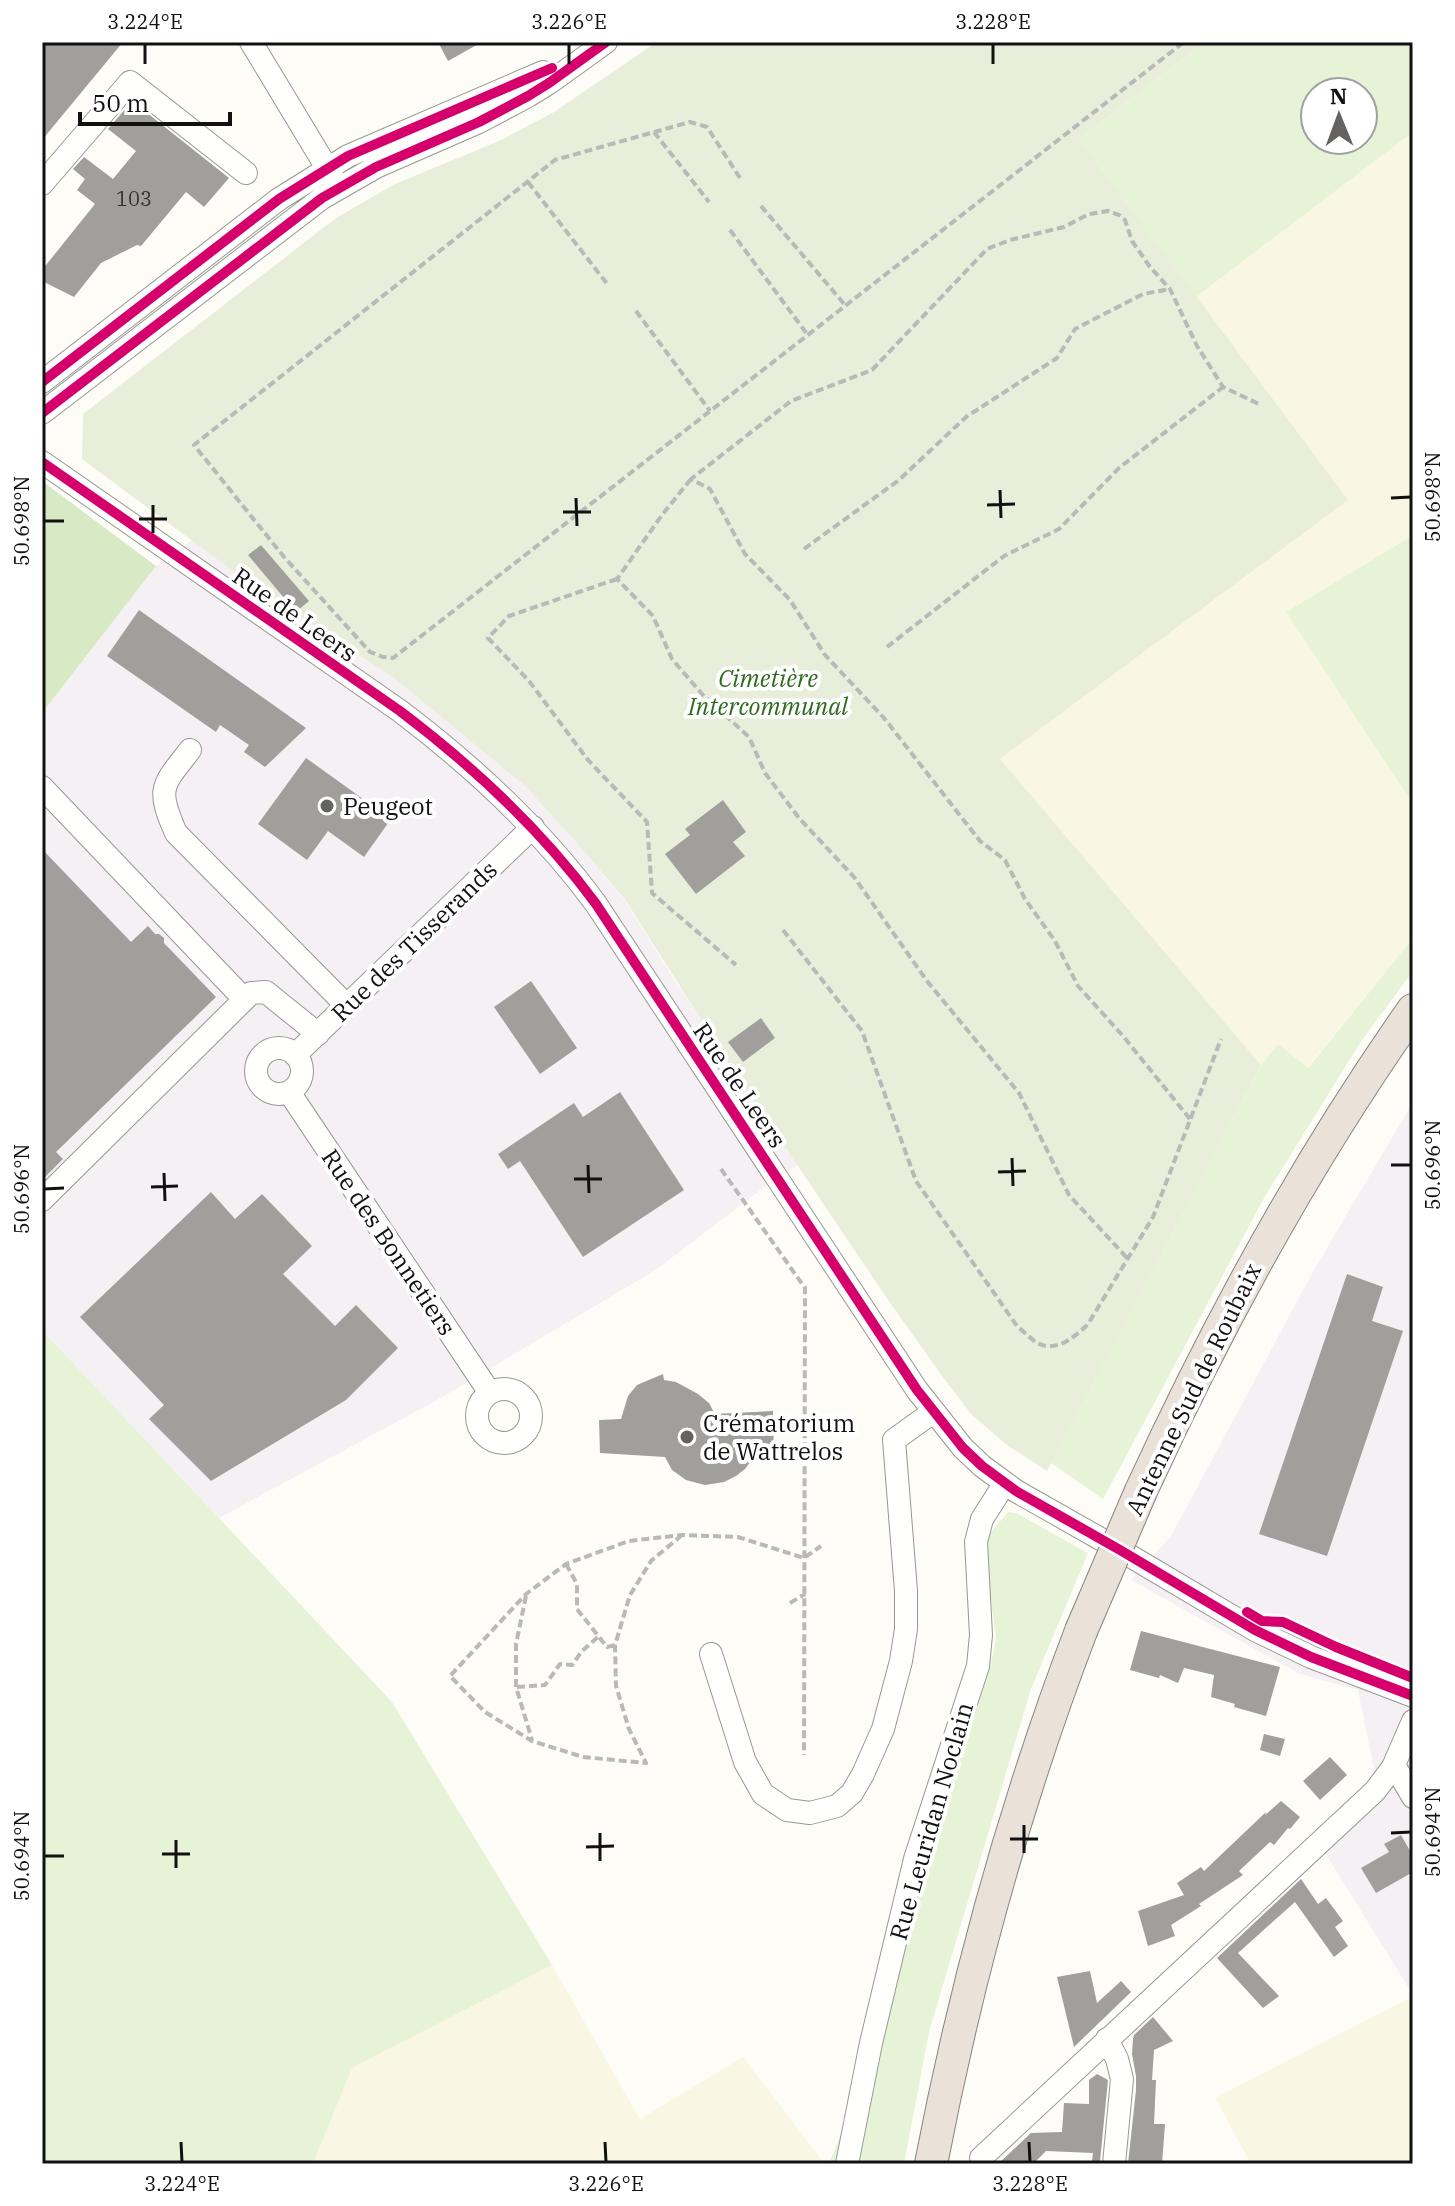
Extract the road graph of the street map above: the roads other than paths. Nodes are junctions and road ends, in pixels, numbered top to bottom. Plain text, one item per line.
1 (251, 42) edge
2 (597, 42) edge
3 (606, 42) edge
4 (326, 168) junction
5 (246, 173) dead end
6 (42, 184) edge
7 (339, 188) junction
8 (42, 382) edge
9 (42, 413) edge
10 (42, 462) edge
11 (190, 750) dead end
12 (42, 787) edge
13 (533, 827) junction
14 (244, 999) junction
15 (347, 1006) junction
16 (1413, 1010) edge
17 (318, 1034) junction
18 (295, 1055) junction
19 (289, 1092) junction
20 (42, 1200) edge
21 (490, 1393) dead end
22 (933, 1412) junction
23 (1005, 1483) junction
24 (711, 1654) dead end
25 (1413, 1696) edge
26 (1413, 1721) edge
27 (1394, 1765) junction
28 (1413, 1797) edge
29 (1107, 2039) junction
30 (981, 2158) dead end
31 (847, 2164) edge
32 (931, 2164) edge
33 (1114, 2164) edge

1 - 4 street
2 - 4 street
3 - 7 street
4 - 7 street
4 - 8 street
5 - 6 street
7 - 9 street
10 - 13 street, Rue de Leers
11 - 15 street
12 - 14 street
13 - 15 street, Rue des Tisserands
13 - 22 street, Rue de Leers
14 - 17 street
14 - 20 street
15 - 17 street, Rue des Tisserands
16 - 32 highway, Antenne Sud de Roubaix, bridge
17 - 18 street, Rue des Tisserands
18 - 19 street
18 - 19 street
19 - 21 street, Rue des Bonnetiers
22 - 23 street, Rue de Leers
22 - 24 street
23 - 25 street, Rue de Leers
23 - 31 street, Rue Leuridan Noclain
26 - 27 street
27 - 28 street
27 - 29 street
29 - 30 street
29 - 33 street

